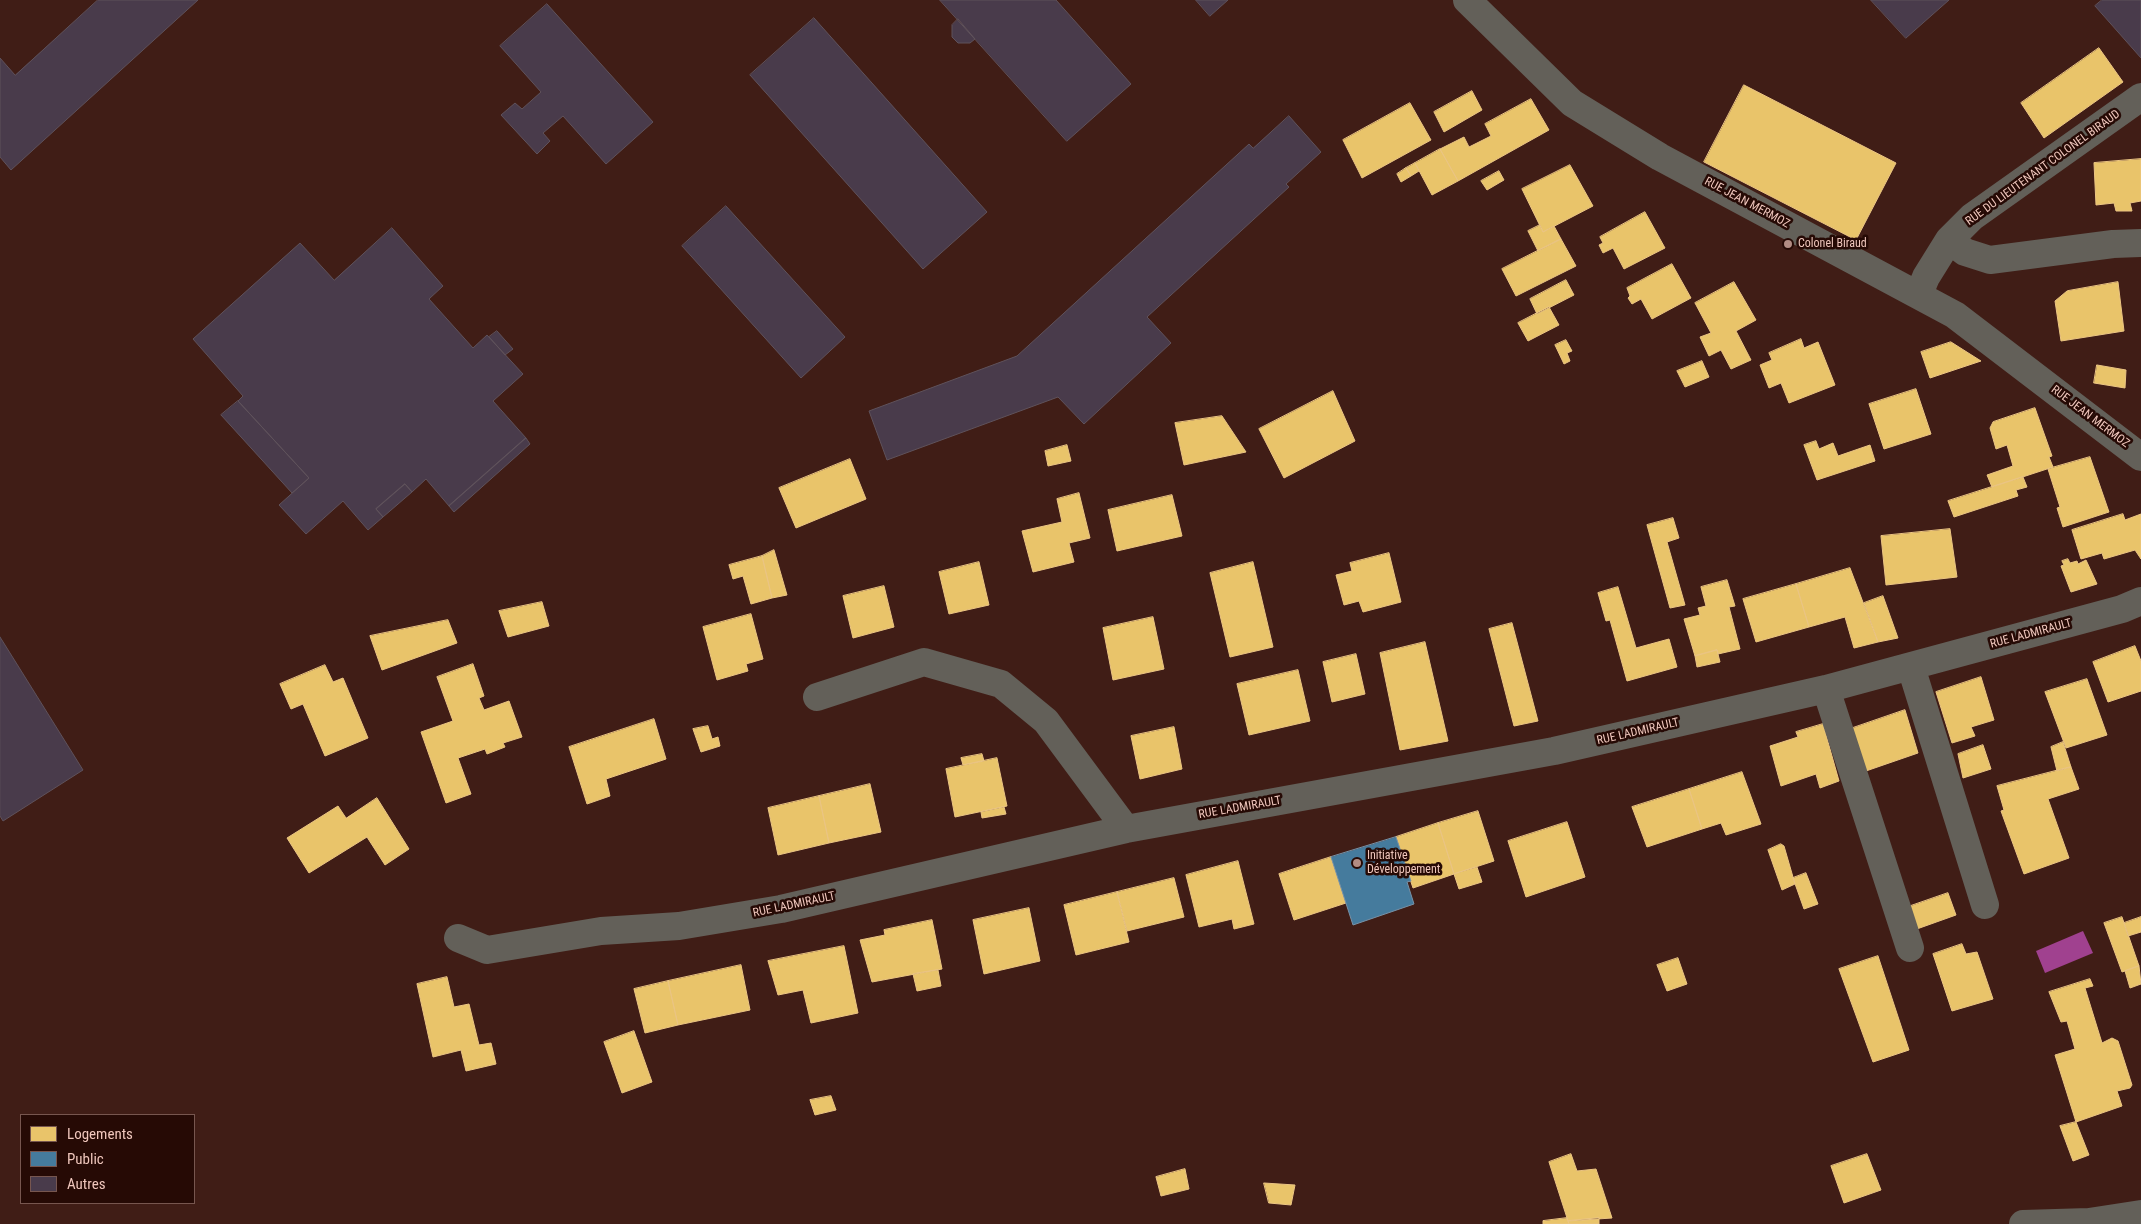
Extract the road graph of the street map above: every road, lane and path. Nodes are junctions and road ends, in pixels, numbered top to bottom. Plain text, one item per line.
1 (1466, 0) edge
2 (2141, 97) edge
3 (1949, 240) junction
4 (2141, 243) edge
5 (1919, 294) junction
6 (2141, 457) edge
7 (2141, 601) edge
8 (1911, 667) junction
9 (1826, 689) junction
10 (817, 697) dead end
11 (1126, 829) junction
12 (1985, 905) dead end
13 (458, 938) dead end
14 (1910, 948) dead end
15 (2141, 1214) edge
16 (2024, 1224) edge

1 - 5 street, RUE JEAN MERMOZ
2 - 3 street, RUE DU LIEUTENANT COLONEL BIRAUD
3 - 4 street
3 - 5 street, RUE DU LIEUTENANT COLONEL BIRAUD
5 - 6 street, RUE JEAN MERMOZ
7 - 8 street, RUE LADMIRAULT
8 - 9 street, RUE LADMIRAULT
8 - 12 street
9 - 11 street, RUE LADMIRAULT
9 - 14 street
10 - 11 street
11 - 13 street, RUE LADMIRAULT
15 - 16 street

